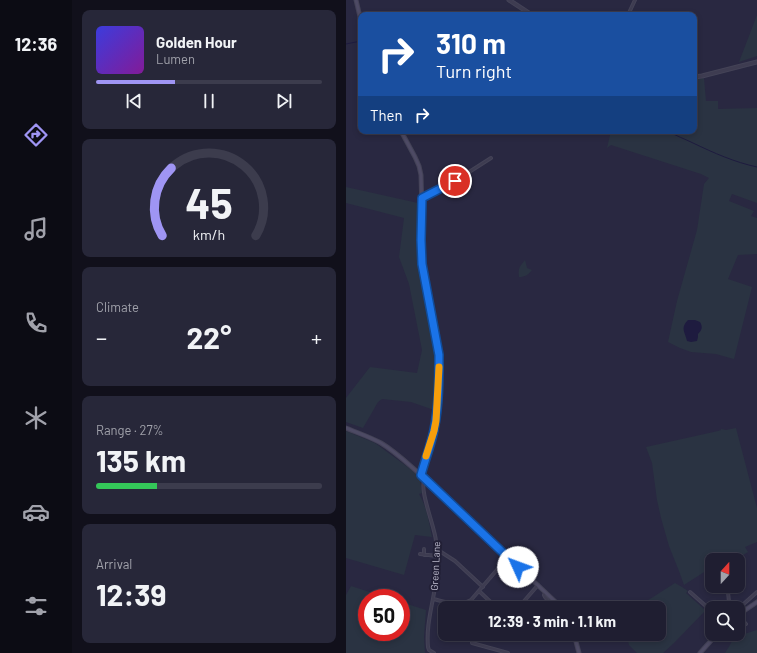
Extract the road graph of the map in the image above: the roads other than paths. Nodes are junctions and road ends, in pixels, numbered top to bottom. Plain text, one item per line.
1 (356, 0) edge
2 (509, 0) edge
3 (635, 0) edge
4 (359, 12) edge
5 (527, 12) edge
6 (629, 12) edge
7 (757, 62) edge
8 (697, 76) edge
9 (403, 134) edge
10 (491, 158) dead end
11 (422, 198) junction
12 (346, 428) edge
13 (421, 475) junction
14 (425, 479) junction
15 (424, 550) dead end
16 (441, 552) dead end
17 (420, 554) dead end
18 (424, 555) junction
19 (437, 556) junction
20 (508, 558) junction
21 (539, 585) junction
22 (483, 587) junction
23 (479, 591) junction
24 (546, 592) junction
25 (690, 592) dead end
26 (757, 592) edge
27 (433, 599) junction
28 (490, 601) edge
29 (524, 601) edge
30 (548, 601) edge
31 (555, 601) edge
32 (757, 602) edge
33 (745, 603) edge
34 (705, 605) edge
35 (745, 610) edge
36 (472, 641) dead end
37 (576, 641) edge
38 (711, 641) edge
39 (430, 650) junction
40 (428, 653) edge
41 (434, 653) edge
42 (508, 653) edge
43 (579, 653) edge
44 (700, 653) edge

1 - 4 main road
2 - 5 street
3 - 6 street
7 - 8 street
9 - 11 main road
10 - 11 street
11 - 13 main road
12 - 13 main road
13 - 14 main road
14 - 19 street, Green Lane
14 - 20 main road
15 - 18 street
16 - 22 street
17 - 18 street
18 - 19 street
19 - 27 street, Green Lane
20 - 21 main road
20 - 22 street
21 - 24 main road
21 - 29 street
22 - 23 street
23 - 27 street
23 - 28 street
24 - 30 street
24 - 31 main road
25 - 34 street
26 - 33 street
27 - 39 street, Green Lane
32 - 35 main road
36 - 42 street
37 - 43 main road
38 - 44 main road
39 - 40 street
39 - 41 street

